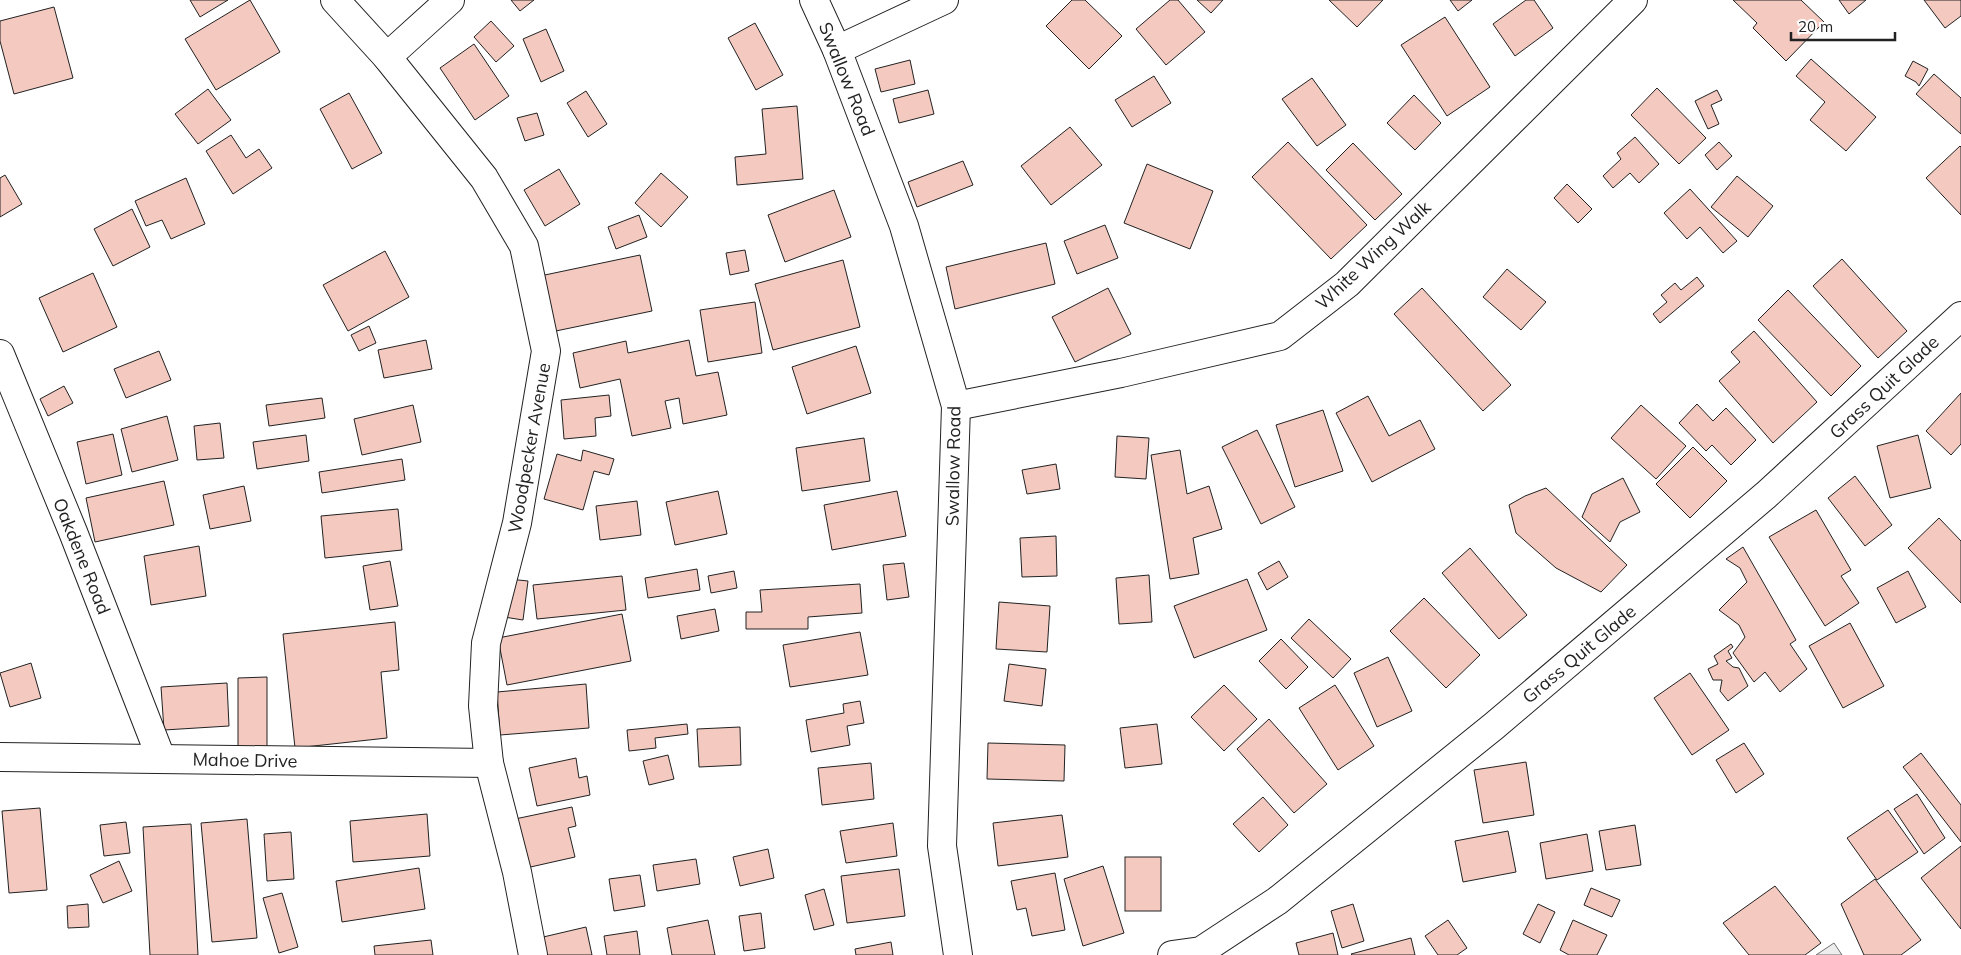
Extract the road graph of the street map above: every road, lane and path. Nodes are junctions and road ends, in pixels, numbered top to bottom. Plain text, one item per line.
1 (335, 0) edge
2 (450, 0) edge
3 (814, 0) edge
4 (944, 0) edge
5 (1633, 0) edge
6 (836, 50) junction
7 (387, 57) junction
8 (1961, 316) edge
9 (0, 354) edge
10 (956, 406) junction
11 (0, 757) edge
12 (161, 758) junction
13 (489, 763) junction
14 (533, 955) edge
15 (958, 955) edge
16 (1172, 955) edge

1 - 7 street, Woodpecker Avenue
2 - 7 street
3 - 6 street, Swallow Road
4 - 6 street
5 - 10 street, White Wing Walk
6 - 10 street, Swallow Road
7 - 13 street, Woodpecker Avenue
8 - 16 street, Grass Quit Glade
9 - 12 street, Oakdene Road
10 - 15 street, Swallow Road
11 - 12 street, Mahoe Drive
12 - 13 street, Mahoe Drive
13 - 14 street, Woodpecker Avenue

